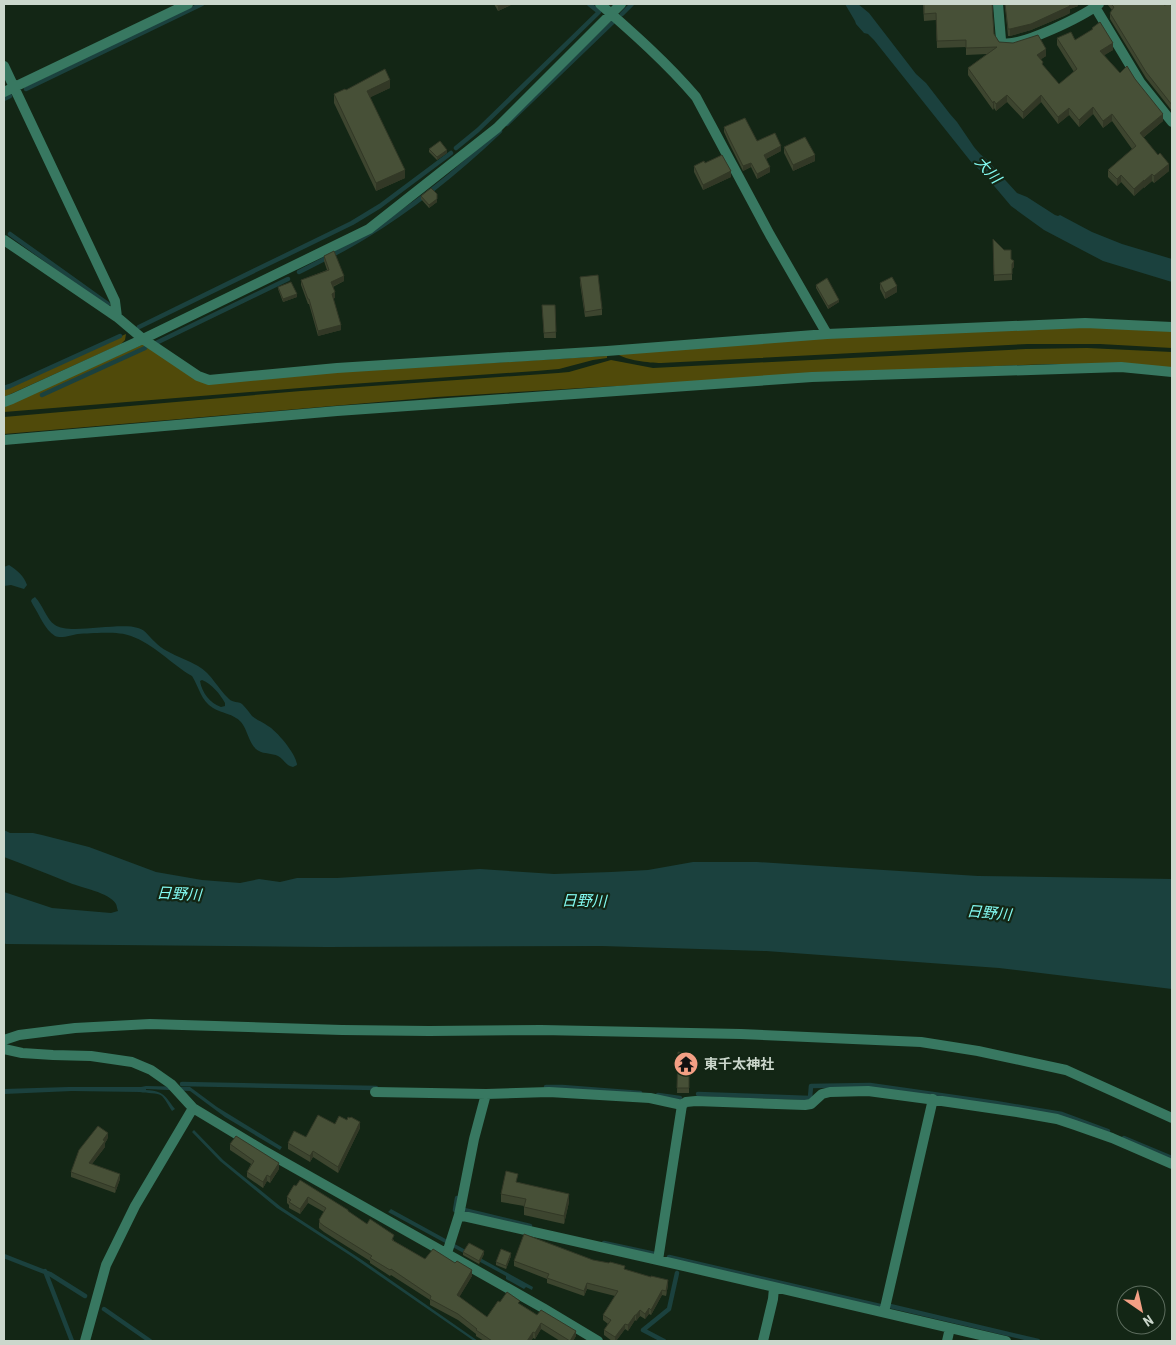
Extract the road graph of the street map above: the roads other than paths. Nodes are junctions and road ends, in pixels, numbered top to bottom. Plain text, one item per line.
1 (188, 4) edge
2 (600, 4) edge
3 (621, 4) edge
4 (998, 4) edge
5 (1097, 5) edge
6 (611, 13) junction
7 (4, 66) edge
8 (14, 87) junction
9 (4, 92) edge
10 (1172, 122) edge
11 (4, 240) edge
12 (117, 317) junction
13 (1172, 327) edge
14 (827, 334) junction
15 (143, 339) junction
16 (1172, 372) edge
17 (4, 402) edge
18 (4, 440) edge
19 (4, 1040) edge
20 (4, 1049) edge
21 (375, 1092) dead end
22 (486, 1094) junction
23 (933, 1099) junction
24 (682, 1105) junction
25 (193, 1108) junction
26 (1172, 1118) edge
27 (1172, 1164) edge
28 (458, 1216) junction
29 (448, 1246) junction
30 (658, 1260) junction
31 (774, 1288) junction
32 (884, 1312) junction
33 (950, 1328) junction
34 (85, 1341) edge
35 (598, 1341) edge
36 (763, 1341) edge
37 (947, 1341) edge
38 (1006, 1341) edge

1 - 8 street
2 - 6 street
3 - 6 street
4 - 5 street
5 - 10 street
6 - 14 street
6 - 15 street
7 - 8 street
8 - 9 street
8 - 12 street
11 - 12 street
12 - 15 street
13 - 14 street
14 - 15 street
15 - 17 street
16 - 18 street
19 - 26 street
20 - 25 street
21 - 22 street
22 - 24 street
22 - 28 street
23 - 24 street
23 - 27 street
23 - 32 street
24 - 30 street
25 - 29 street
25 - 34 street
28 - 29 street
28 - 30 street
29 - 35 street
30 - 31 street
31 - 32 street
31 - 36 street
32 - 33 street
33 - 37 street
33 - 38 street

